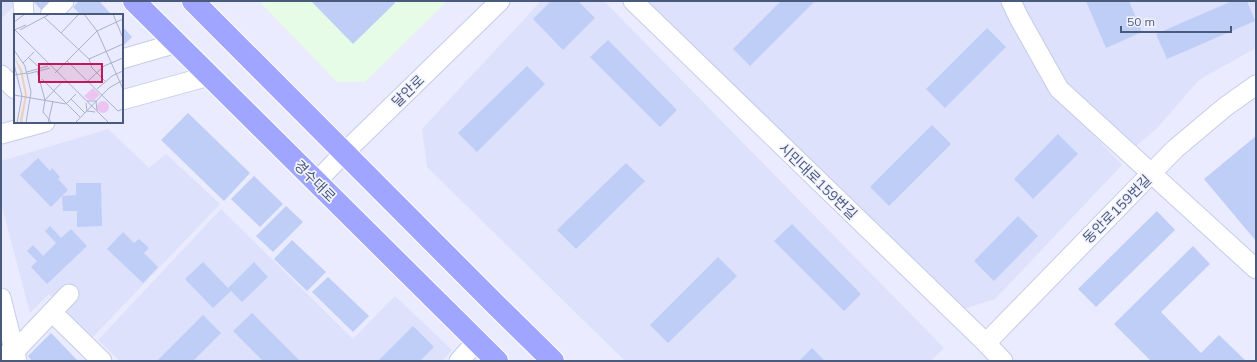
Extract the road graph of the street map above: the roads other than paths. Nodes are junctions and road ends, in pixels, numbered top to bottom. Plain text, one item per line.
1 (24, 1) edge
2 (64, 1) edge
3 (134, 1) edge
4 (193, 1) edge
5 (500, 1) edge
6 (633, 1) edge
7 (1011, 1) edge
8 (24, 14) edge
9 (51, 14) edge
10 (176, 43) junction
11 (123, 59) edge
12 (1, 76) edge
13 (209, 76) junction
14 (1256, 85) edge
15 (14, 88) edge
16 (14, 89) edge
17 (1, 92) edge
18 (123, 100) edge
19 (41, 123) edge
20 (1, 134) edge
21 (344, 152) junction
22 (1151, 174) junction
23 (316, 182) junction
24 (1256, 269) edge
25 (69, 294) dead end
26 (1, 298) edge
27 (496, 305) junction
28 (52, 312) junction
29 (477, 341) junction
30 (986, 343) junction
31 (11, 356) edge
32 (102, 361) edge
33 (459, 361) edge
34 (497, 361) edge
35 (547, 361) edge
36 (553, 361) edge
37 (1003, 361) edge

1 - 8 street
2 - 9 street
3 - 10 main road, 경수대로
4 - 21 main road
5 - 21 street, 달안로
6 - 30 street, 시민대로159번길
7 - 22 street
10 - 11 street
10 - 13 main road, 경수대로
12 - 15 street
13 - 18 street
13 - 23 main road, 경수대로
14 - 22 street, 동안로159번길
16 - 17 street
19 - 20 street
21 - 23 street, 달안로
21 - 27 main road
22 - 24 street
22 - 30 street, 동안로159번길
23 - 29 main road, 경수대로
25 - 28 street
26 - 31 street
27 - 35 main road
27 - 36 main road
28 - 31 street
28 - 32 street
29 - 33 street
29 - 34 main road, 경수대로
30 - 37 street, 시민대로159번길

